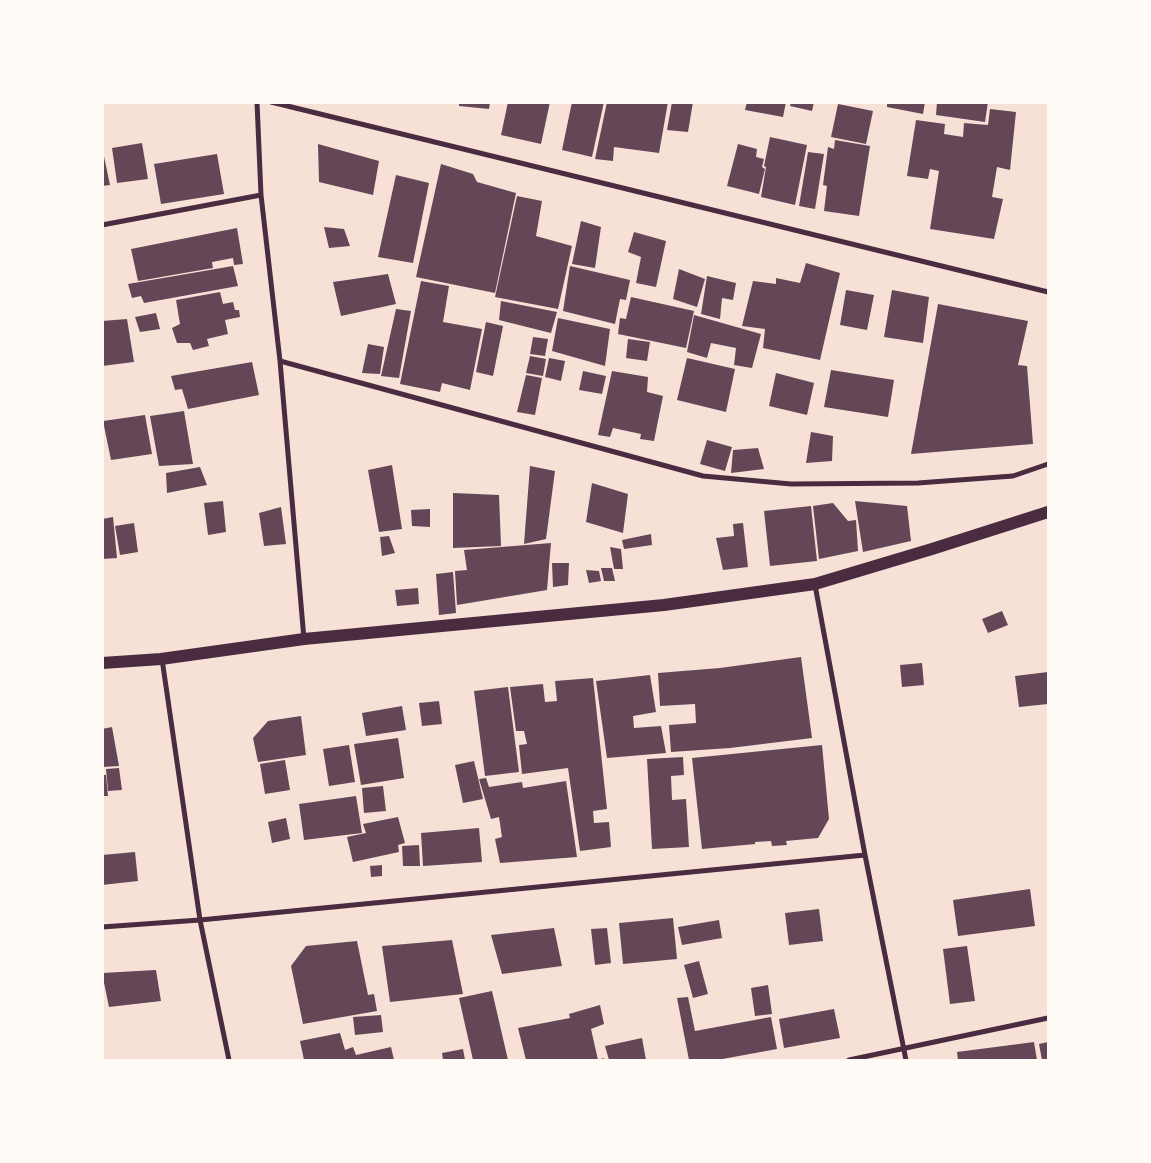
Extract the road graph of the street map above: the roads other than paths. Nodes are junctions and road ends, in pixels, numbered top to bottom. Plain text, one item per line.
1 (257, 102) edge
2 (272, 102) edge
3 (261, 195) junction
4 (102, 225) edge
5 (1048, 292) edge
6 (280, 361) junction
7 (1048, 464) edge
8 (1048, 512) edge
9 (814, 584) junction
10 (304, 640) junction
11 (162, 659) junction
12 (102, 663) edge
13 (865, 855) junction
14 (200, 920) junction
15 (102, 927) edge
16 (1048, 1018) edge
17 (904, 1049) junction
18 (229, 1060) edge
19 (849, 1060) edge
20 (906, 1060) edge

1 - 3 street
2 - 5 street
3 - 4 street
3 - 6 street
6 - 7 street
6 - 10 street
8 - 9 main road
9 - 10 main road
9 - 13 street
10 - 11 main road
11 - 12 main road
11 - 14 street
13 - 14 street
13 - 17 street
14 - 15 street
14 - 18 street
16 - 17 street
17 - 19 street
17 - 20 street

